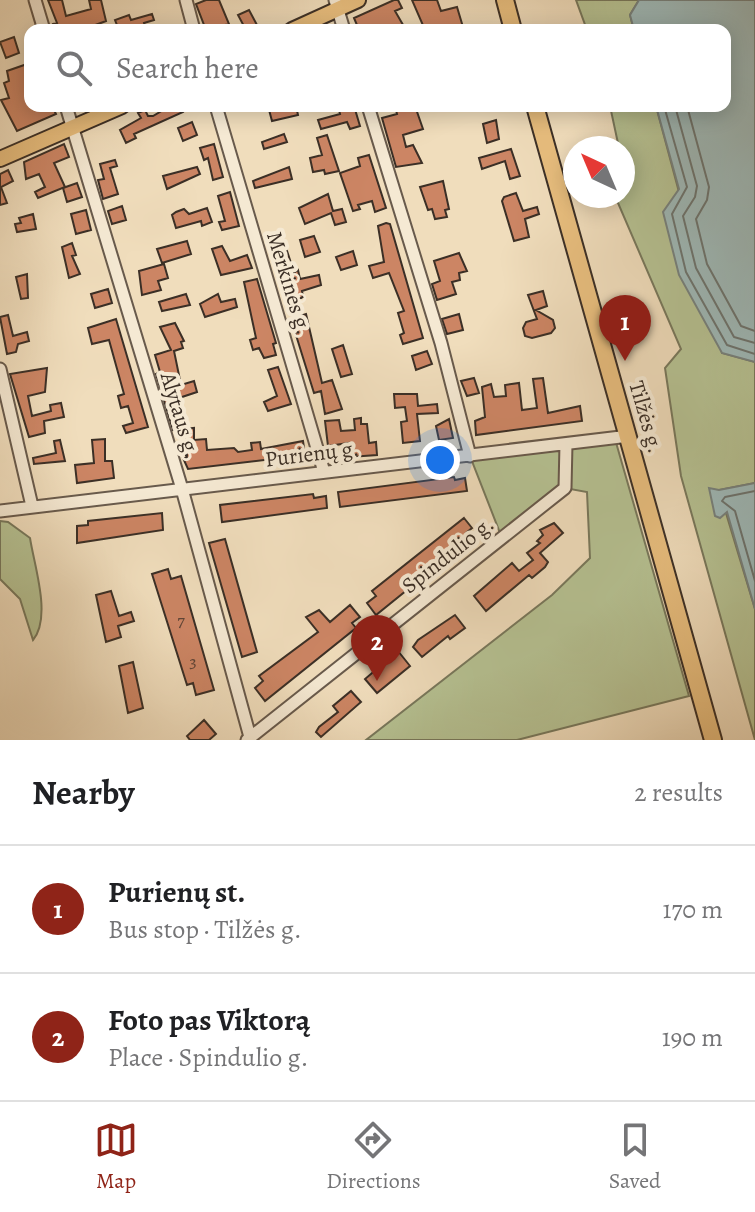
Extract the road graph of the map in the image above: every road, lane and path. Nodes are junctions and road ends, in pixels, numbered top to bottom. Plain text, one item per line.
1 (35, 0) edge
2 (186, 0) edge
3 (358, 0) edge
4 (505, 0) edge
5 (336, 4) edge
6 (42, 24) edge
7 (192, 24) edge
8 (302, 24) edge
9 (342, 24) edge
10 (511, 24) edge
11 (68, 112) edge
12 (108, 112) edge
13 (218, 112) edge
14 (370, 112) edge
15 (537, 112) edge
16 (73, 127) junction
17 (0, 159) edge
18 (0, 369) edge
19 (629, 436) junction
20 (566, 444) junction
21 (470, 456) junction
22 (324, 472) junction
23 (182, 489) junction
24 (32, 506) junction
25 (0, 511) edge
26 (249, 739) edge
27 (713, 740) edge

1 - 6 street
2 - 7 street
3 - 5 main road
4 - 10 highway
5 - 8 main road
5 - 9 street
11 - 16 street, Alytaus g.
12 - 16 main road
13 - 22 street, Merkinės g.
14 - 21 street
15 - 19 highway, Tilžės g.
16 - 17 main road
16 - 23 street, Alytaus g.
18 - 24 street
19 - 20 street, Purienų g.
19 - 27 highway, Tilžės g.
20 - 21 street, Purienų g.
20 - 26 street, Spindulio g.
21 - 22 street, Purienų g.
22 - 23 street, Purienų g.
23 - 24 street, Purienų g.
23 - 26 street, Alytaus g.
24 - 25 street, Purienų g.

